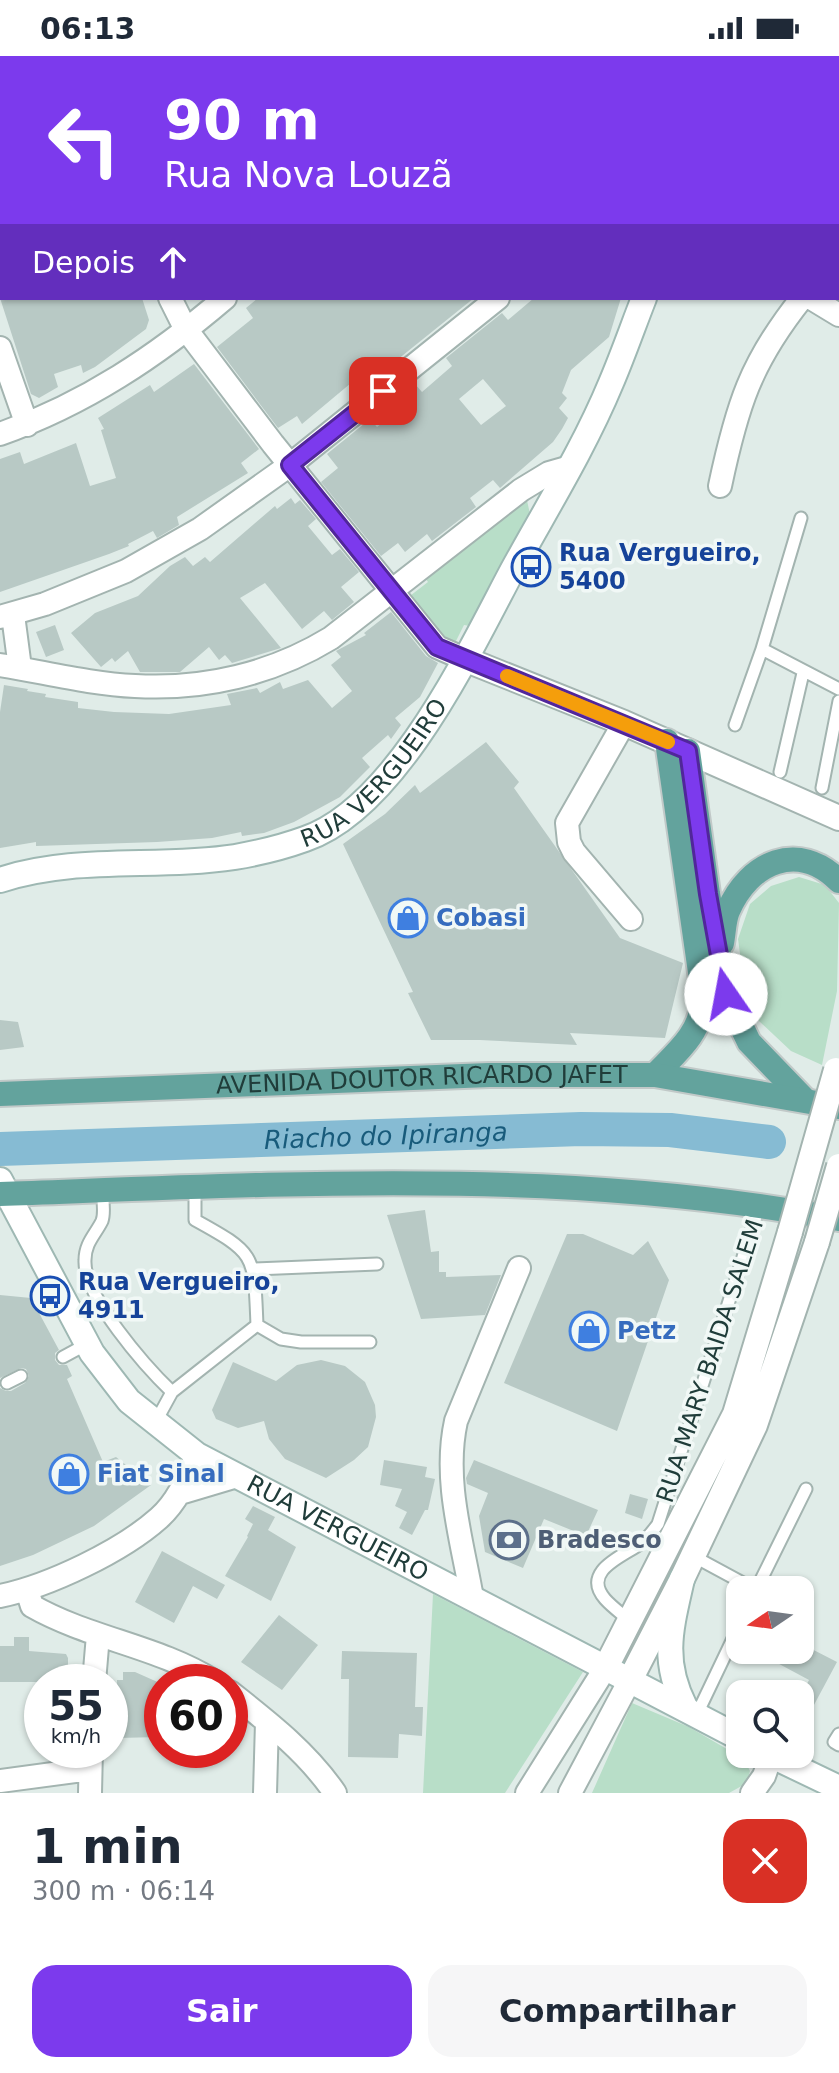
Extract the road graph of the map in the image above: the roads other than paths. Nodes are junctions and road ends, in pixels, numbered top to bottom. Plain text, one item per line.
1 (171, 300) edge
2 (222, 300) edge
3 (496, 300) edge
4 (643, 300) edge
5 (801, 300) edge
6 (814, 300) edge
7 (839, 315) edge
8 (185, 328) junction
9 (0, 348) edge
10 (27, 425) junction
11 (0, 434) edge
12 (290, 465) junction
13 (570, 467) junction
14 (720, 486) dead end
15 (801, 518) dead end
16 (392, 591) junction
17 (6, 616) edge
18 (762, 649) junction
19 (467, 660) junction
20 (10, 666) edge
21 (803, 673) junction
22 (839, 689) edge
23 (839, 701) edge
24 (624, 723) junction
25 (735, 725) dead end
26 (678, 746) junction
27 (780, 772) dead end
28 (822, 788) dead end
29 (839, 818) edge
30 (0, 880) edge
31 (839, 881) edge
32 (631, 919) dead end
33 (719, 961) junction
34 (838, 1062) edge
35 (655, 1075) junction
36 (0, 1094) edge
37 (805, 1100) junction
38 (839, 1107) edge
39 (839, 1166) edge
40 (195, 1188) junction
41 (2, 1189) edge
42 (102, 1190) junction
43 (760, 1204) junction
44 (839, 1219) edge
45 (377, 1264) dead end
46 (519, 1268) dead end
47 (255, 1269) junction
48 (257, 1325) junction
49 (370, 1342) dead end
50 (87, 1344) junction
51 (63, 1357) dead end
52 (21, 1376) dead end
53 (7, 1383) dead end
54 (172, 1392) junction
55 (154, 1424) junction
56 (197, 1455) junction
57 (237, 1476) junction
58 (806, 1489) dead end
59 (180, 1493) junction
60 (693, 1556) junction
61 (730, 1576) edge
62 (763, 1576) edge
63 (682, 1579) junction
64 (27, 1590) junction
65 (0, 1596) edge
66 (472, 1598) junction
67 (630, 1621) junction
68 (98, 1635) junction
69 (726, 1649) edge
70 (96, 1664) edge
71 (182, 1664) edge
72 (606, 1667) junction
73 (630, 1680) junction
74 (248, 1707) edge
75 (691, 1710) junction
76 (267, 1722) junction
77 (726, 1730) edge
78 (839, 1734) edge
79 (839, 1745) edge
80 (54, 1768) edge
81 (91, 1768) edge
82 (766, 1768) edge
83 (796, 1768) edge
84 (0, 1781) edge
85 (839, 1790) edge
86 (90, 1793) edge
87 (265, 1793) edge
88 (335, 1793) edge
89 (527, 1793) edge
90 (570, 1793) edge
91 (752, 1793) edge
92 (832, 1793) edge

1 - 8 street
2 - 8 street
3 - 12 street
4 - 13 main road, RUA VERGUEIRO
5 - 14 street
6 - 7 street
8 - 10 street
8 - 12 street
9 - 10 street
10 - 11 street
12 - 16 street
12 - 17 street
13 - 16 street
13 - 19 main road, RUA VERGUEIRO
15 - 18 lane
16 - 19 street
16 - 20 street
17 - 20 street
18 - 21 lane
18 - 25 lane
19 - 24 main road
19 - 30 main road, RUA VERGUEIRO
21 - 22 lane
21 - 27 lane
23 - 28 lane
24 - 26 main road
24 - 32 street
26 - 29 main road
26 - 33 main road
26 - 35 main road
31 - 33 main road
33 - 37 main road
34 - 67 main road, bridge
35 - 36 main road, AVENIDA DOUTOR RICARDO JAFET
35 - 37 main road, AVENIDA DOUTOR RICARDO JAFET
37 - 38 main road, AVENIDA DOUTOR RICARDO JAFET
39 - 60 main road, bridge
40 - 42 main road
40 - 43 main road
40 - 47 lane
41 - 42 main road
41 - 50 main road, RUA VERGUEIRO
42 - 54 lane
43 - 44 main road
43 - 67 lane, RUA MARY BAIDA SALEM
45 - 47 lane
46 - 66 street
47 - 48 lane
48 - 49 lane
48 - 54 lane
50 - 51 lane
50 - 55 main road, RUA VERGUEIRO
52 - 53 lane
54 - 55 lane
55 - 56 main road, RUA VERGUEIRO
56 - 57 main road, RUA VERGUEIRO
56 - 59 street
57 - 59 street
57 - 66 main road, RUA VERGUEIRO
58 - 62 lane
59 - 64 street
60 - 61 lane
60 - 63 main road
63 - 73 main road
63 - 75 main road
64 - 65 street
64 - 68 street
66 - 72 main road, RUA VERGUEIRO
67 - 72 main road
68 - 70 street
68 - 71 street
69 - 75 lane
72 - 73 main road, RUA VERGUEIRO
72 - 89 street
73 - 75 main road, RUA VERGUEIRO
73 - 90 street
74 - 76 street
75 - 77 main road, RUA VERGUEIRO
76 - 87 street
76 - 88 street
78 - 79 lane
80 - 84 street
81 - 86 street
82 - 91 street
83 - 85 main road
85 - 92 street

